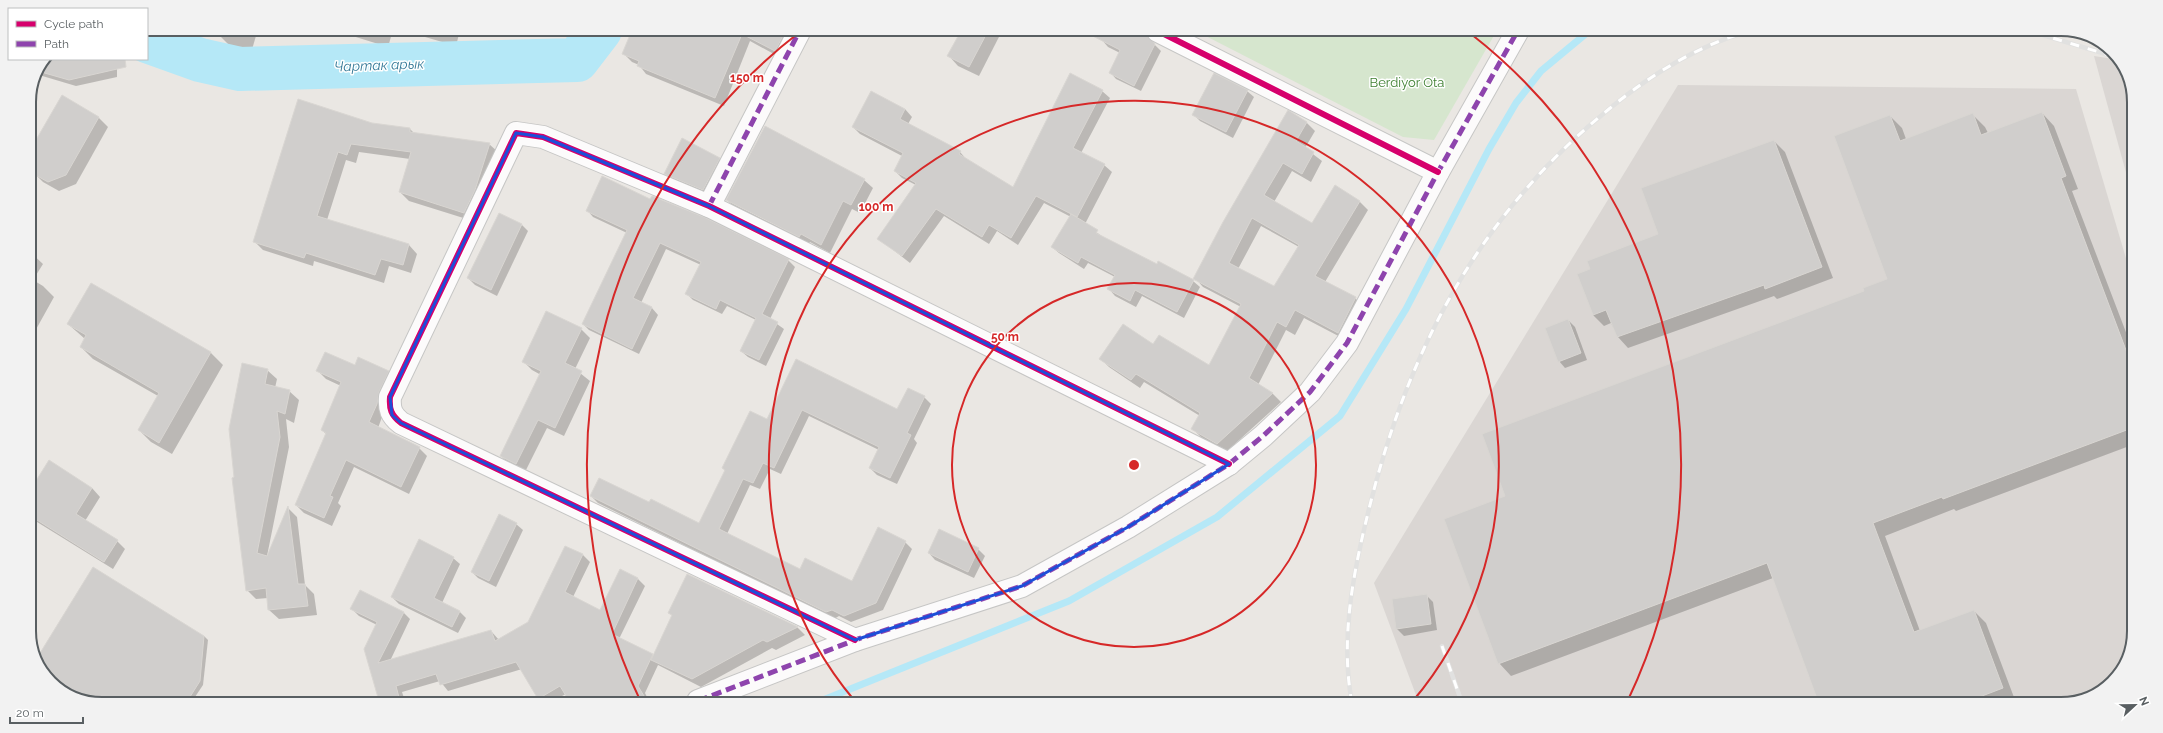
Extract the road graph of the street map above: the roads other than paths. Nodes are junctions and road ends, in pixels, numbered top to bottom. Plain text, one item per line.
1 (797, 36) edge
2 (1168, 36) edge
3 (1515, 36) edge
4 (1438, 172) junction
5 (709, 206) junction
6 (1229, 464) junction
7 (855, 640) junction
8 (708, 697) edge

1 - 5 street
2 - 4 street
3 - 4 street
4 - 6 street
5 - 6 street
5 - 7 street
6 - 7 street
7 - 8 street

